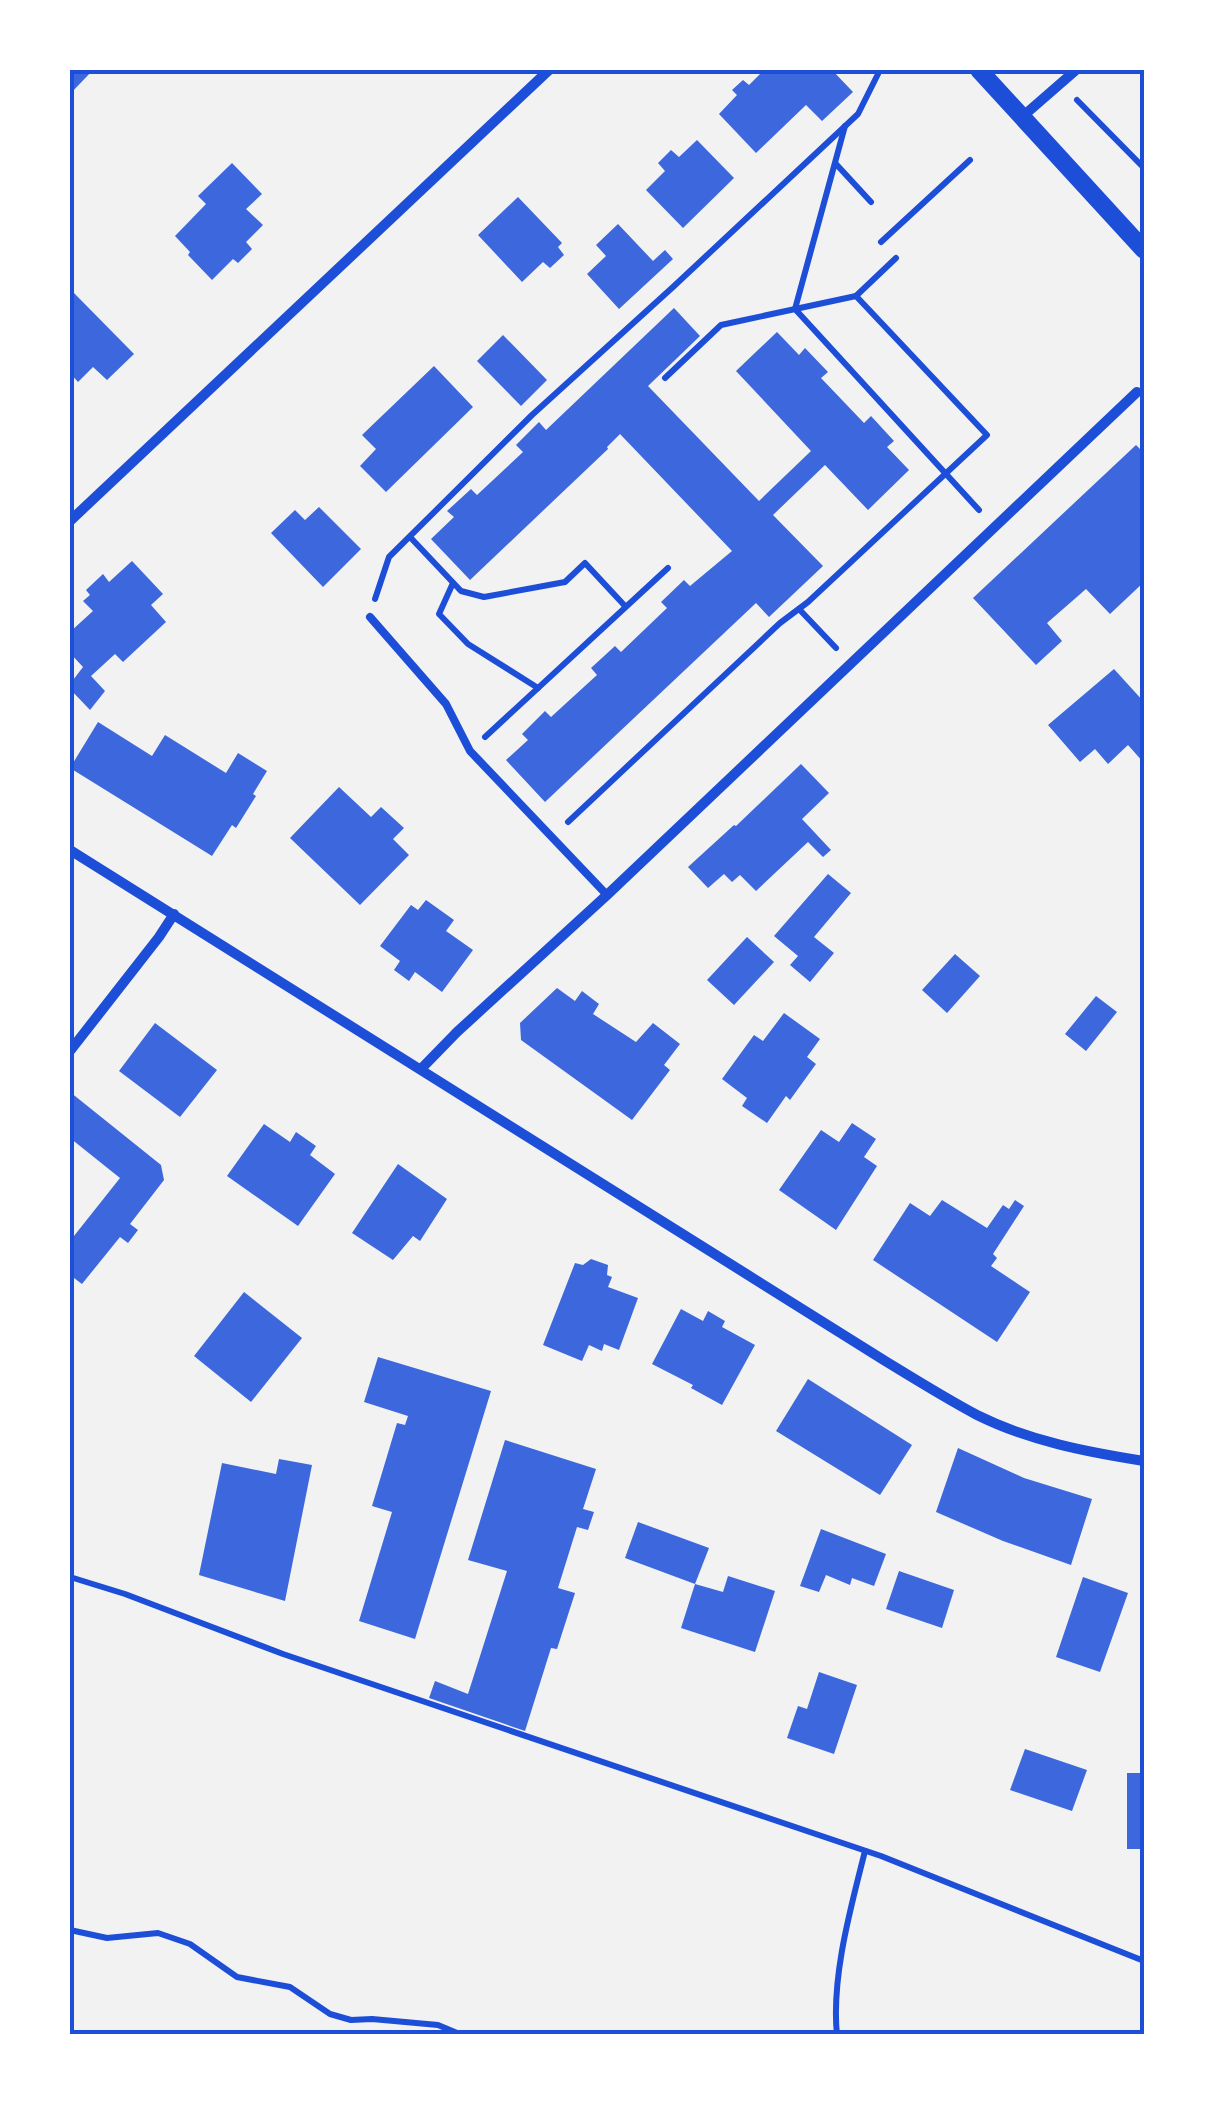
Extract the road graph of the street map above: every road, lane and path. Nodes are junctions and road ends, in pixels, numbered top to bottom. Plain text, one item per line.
1 (550, 70) edge
2 (880, 70) edge
3 (979, 70) edge
4 (1076, 70) edge
5 (1061, 84) junction
6 (1022, 117) junction
7 (845, 124) junction
8 (970, 160) dead end
9 (835, 163) junction
10 (1144, 168) edge
11 (871, 202) dead end
12 (881, 242) dead end
13 (1144, 250) edge
14 (896, 258) dead end
15 (856, 296) junction
16 (795, 309) junction
17 (665, 378) dead end
18 (1138, 392) dead end
19 (946, 473) junction
20 (982, 514) dead end
21 (70, 521) edge
22 (410, 537) junction
23 (668, 568) dead end
24 (453, 583) junction
25 (624, 606) junction
26 (799, 609) junction
27 (370, 617) joint
28 (837, 650) dead end
29 (538, 688) junction
30 (470, 750) junction
31 (552, 836) junction
32 (70, 850) edge
33 (607, 895) junction
34 (174, 914) junction
35 (70, 1051) edge
36 (421, 1069) junction
37 (1144, 1460) edge
38 (70, 1578) edge
39 (866, 1851) junction
40 (70, 1930) edge
41 (1144, 1962) edge
42 (462, 2035) edge
43 (837, 2035) edge

1 - 21 street
2 - 7 path
3 - 6 street
4 - 5 street
5 - 6 street
5 - 10 path
6 - 13 street
7 - 9 path
7 - 22 path
8 - 12 path
9 - 11 path
9 - 16 path
14 - 15 path
15 - 16 path
15 - 19 path
16 - 17 path
16 - 19 path
18 - 33 street
19 - 20 path
19 - 26 path
22 - 24 path
22 - 27 path
23 - 25 path
24 - 25 path
24 - 29 path
25 - 29 path
26 - 28 path
26 - 31 path
27 - 30 lane
29 - 30 path
30 - 31 lane
31 - 33 lane
32 - 34 street
33 - 36 street
34 - 35 street
34 - 36 street
36 - 37 street
38 - 39 path
39 - 41 path
39 - 43 path
40 - 42 path

